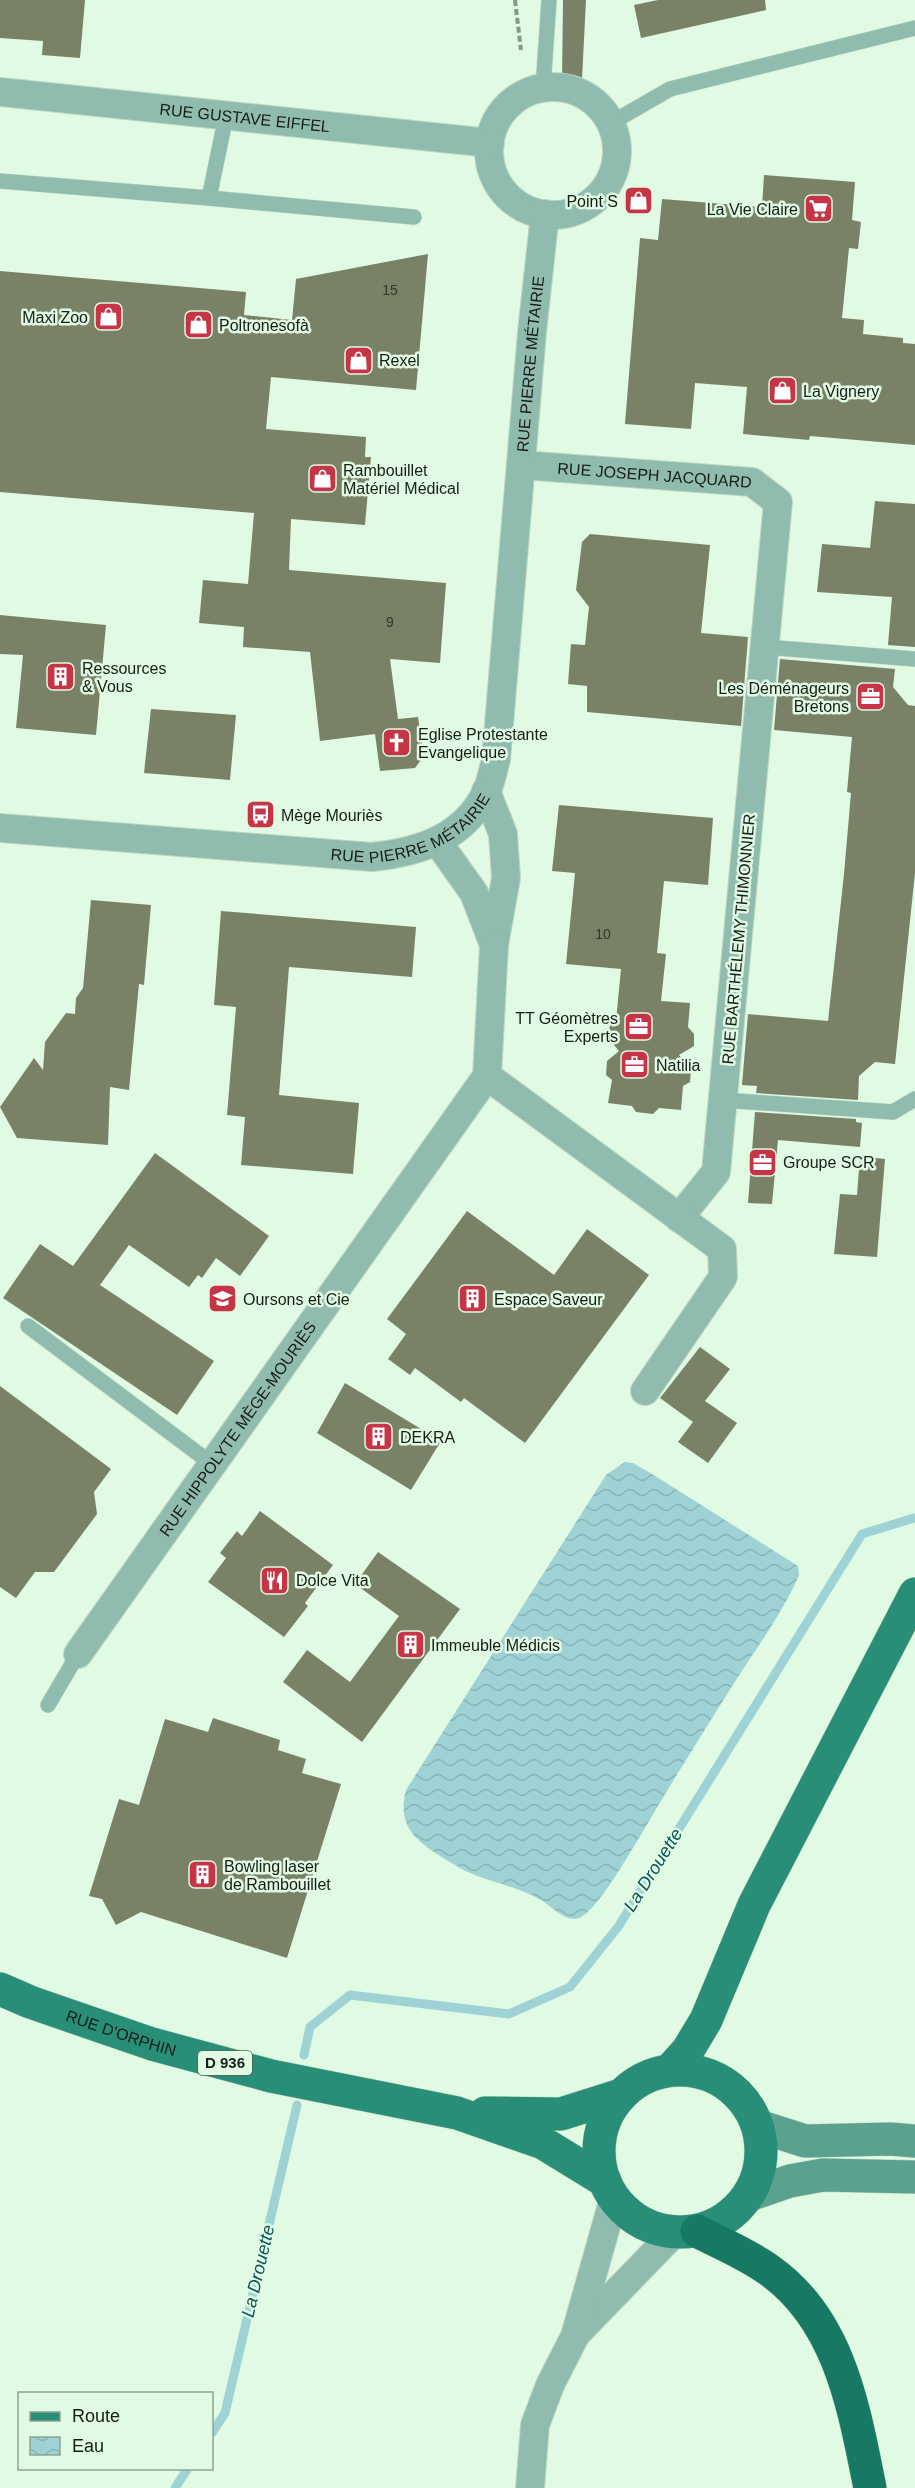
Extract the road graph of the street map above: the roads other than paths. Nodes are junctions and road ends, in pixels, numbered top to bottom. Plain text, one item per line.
1 (549, 0) edge
2 (915, 28) edge
3 (543, 88) junction
4 (0, 92) edge
5 (226, 116) junction
6 (610, 123) junction
7 (490, 143) junction
8 (0, 181) edge
9 (209, 198) junction
10 (545, 214) junction
11 (414, 217) dead end
12 (521, 465) junction
13 (765, 647) junction
14 (915, 658) edge
15 (486, 791) junction
16 (0, 828) edge
17 (437, 841) junction
18 (494, 945) junction
19 (487, 1076) junction
20 (915, 1099) edge
21 (723, 1100) junction
22 (679, 1218) junction
23 (28, 1326) dead end
24 (645, 1392) dead end
25 (212, 1464) junction
26 (915, 1594) edge
27 (78, 1654) joint
28 (48, 1705) dead end
29 (0, 1989) edge
30 (670, 2070) junction
31 (621, 2095) junction
32 (457, 2113) junction
33 (758, 2126) junction
34 (915, 2141) edge
35 (915, 2177) edge
36 (609, 2190) junction
37 (749, 2195) junction
38 (686, 2232) junction
39 (575, 2336) junction
40 (530, 2488) edge
41 (870, 2488) edge

1 - 3 lane
2 - 6 lane
3 - 6 street
3 - 7 street
4 - 5 street, RUE GUSTAVE EIFFEL
5 - 7 street, RUE GUSTAVE EIFFEL
5 - 9 lane
6 - 10 street
7 - 10 street
8 - 9 lane
9 - 11 lane
10 - 12 street, RUE PIERRE MÉTAIRIE
12 - 13 street, RUE JOSEPH JACQUARD
12 - 15 street, RUE PIERRE MÉTAIRIE
13 - 14 lane
13 - 21 street, RUE BARTHÉLEMY THIMONNIER
15 - 17 street, RUE PIERRE MÉTAIRIE
15 - 18 street
16 - 17 street, RUE PIERRE MÉTAIRIE
17 - 18 street
18 - 19 street
19 - 22 street
19 - 25 street, RUE HIPPOLYTE MÈGE-MOURIÈS
20 - 21 lane
21 - 22 street, RUE BARTHÉLEMY THIMONNIER
22 - 24 street
23 - 25 lane
25 - 27 street, RUE HIPPOLYTE MÈGE-MOURIÈS
26 - 30 main road
27 - 28 lane
29 - 32 main road, RUE D'ORPHIN / D 936
30 - 31 main road
30 - 33 main road
31 - 32 main road, RUE D'ORPHIN / D 936
31 - 36 main road
32 - 36 main road, RUE D'ORPHIN / D 936
33 - 34 main road
33 - 37 main road
35 - 37 main road
36 - 38 main road
36 - 39 street
37 - 38 main road
38 - 39 street
38 - 41 highway
39 - 40 street

